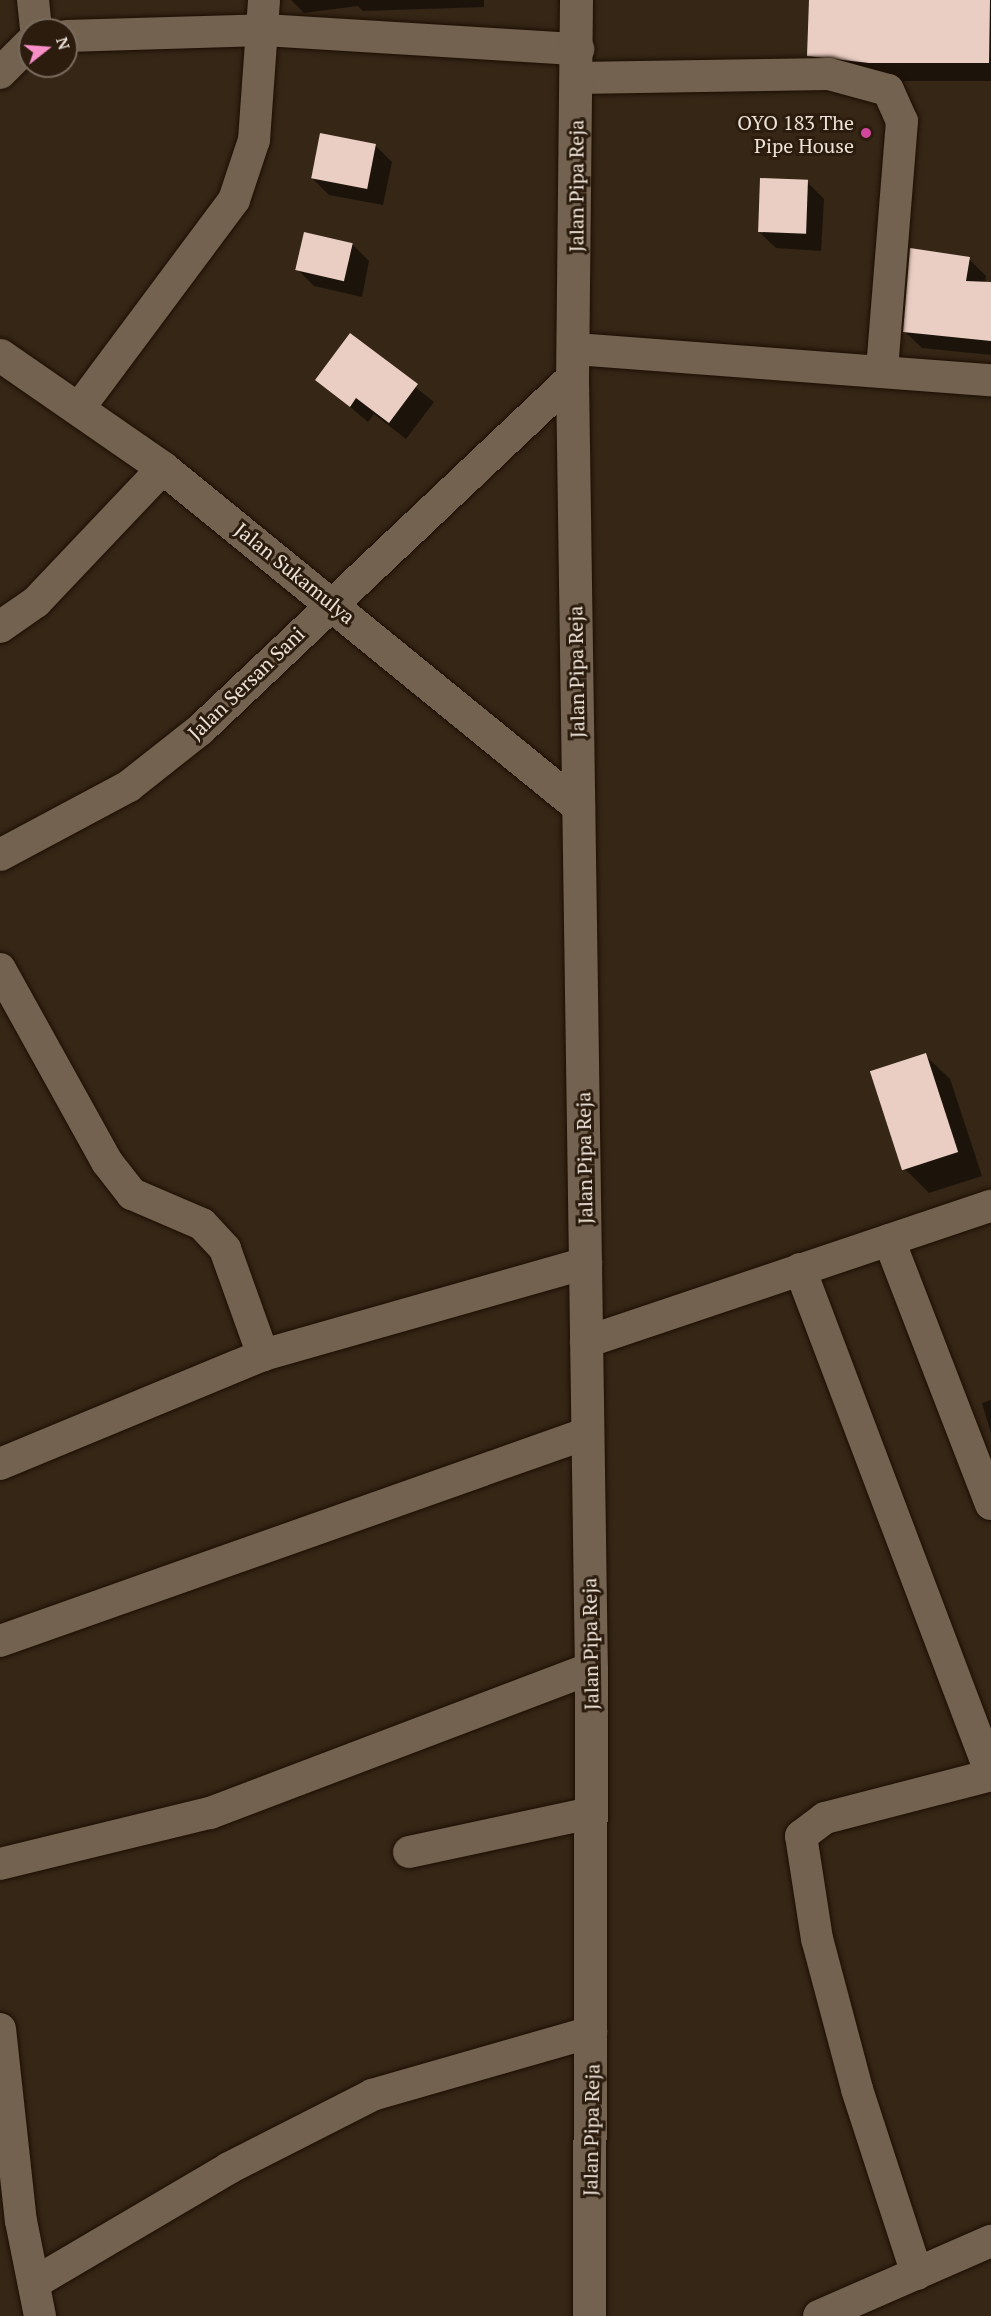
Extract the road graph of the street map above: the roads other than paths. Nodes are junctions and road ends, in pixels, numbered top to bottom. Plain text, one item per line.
1 (33, 0) edge
2 (576, 0) edge
3 (264, 15) edge
4 (35, 18) edge
5 (78, 35) edge
6 (18, 55) edge
7 (577, 63) junction
8 (0, 73) edge
9 (0, 355) edge
10 (574, 363) junction
11 (882, 371) junction
12 (991, 381) edge
13 (79, 408) junction
14 (163, 468) junction
15 (331, 601) junction
16 (0, 627) edge
17 (578, 806) junction
18 (0, 855) edge
19 (0, 969) edge
20 (991, 1206) edge
21 (890, 1240) junction
22 (586, 1263) junction
23 (800, 1269) junction
24 (586, 1342) junction
25 (263, 1355) junction
26 (585, 1434) junction
27 (0, 1464) edge
28 (991, 1504) edge
29 (0, 1641) edge
30 (591, 1668) junction
31 (991, 1774) edge
32 (591, 1813) junction
33 (409, 1852) dead end
34 (0, 1864) edge
35 (0, 2029) edge
36 (591, 2032) junction
37 (991, 2241) edge
38 (917, 2274) junction
39 (34, 2283) junction
40 (40, 2316) edge
41 (589, 2316) edge
42 (819, 2316) edge

1 - 4 street
2 - 7 street, Jalan Pipa Reja
3 - 5 street
3 - 7 street
3 - 13 street
6 - 8 street
7 - 10 street, Jalan Pipa Reja
7 - 11 street
9 - 13 street, Jalan Sukamulya
10 - 11 street
10 - 15 street, Jalan Sersan Sani
10 - 17 street, Jalan Pipa Reja
11 - 12 street
13 - 14 street, Jalan Sukamulya
14 - 15 street, Jalan Sukamulya
14 - 16 street
15 - 17 street, Jalan Sukamulya
15 - 18 street, Jalan Sersan Sani
17 - 22 street, Jalan Pipa Reja
19 - 25 street
20 - 21 street
21 - 23 street
21 - 28 street
22 - 24 street, Jalan Pipa Reja
22 - 25 street
23 - 24 street
23 - 31 street
24 - 26 street, Jalan Pipa Reja
25 - 27 street
26 - 29 street
26 - 30 street, Jalan Pipa Reja
30 - 32 street, Jalan Pipa Reja
30 - 34 street
31 - 38 street
32 - 33 street
32 - 36 street, Jalan Pipa Reja
35 - 39 street
36 - 39 street
36 - 41 street, Jalan Pipa Reja
37 - 38 street
38 - 42 street
39 - 40 street

